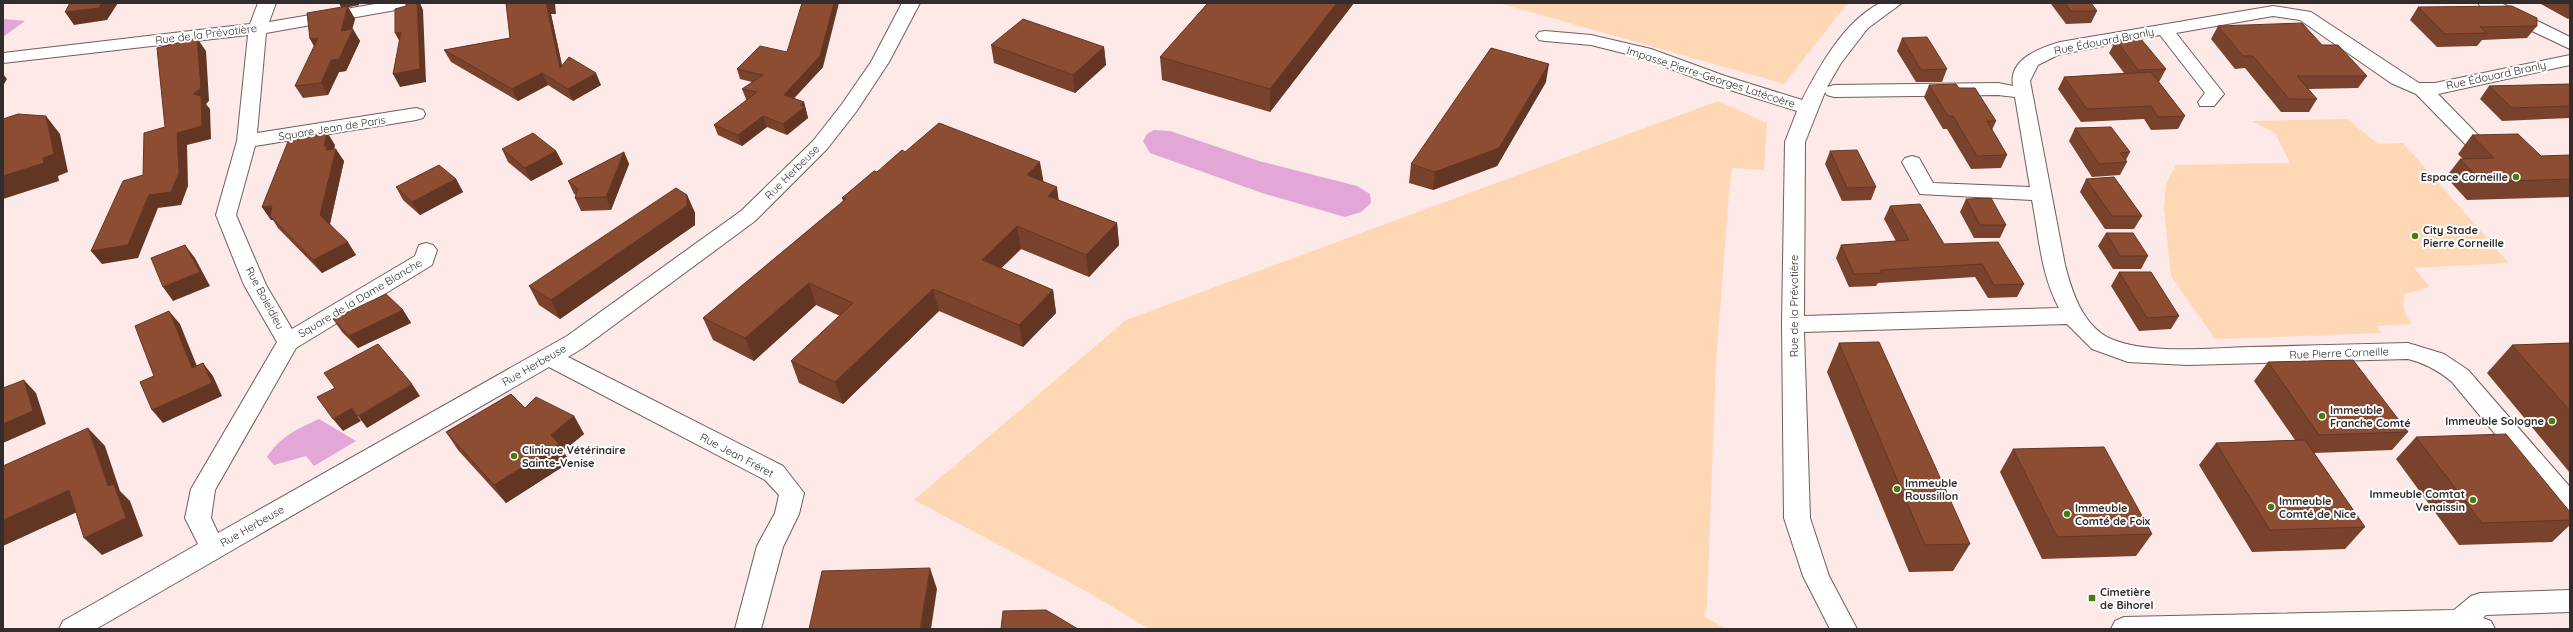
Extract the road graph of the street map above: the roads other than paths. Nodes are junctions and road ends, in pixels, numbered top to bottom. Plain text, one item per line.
1 (267, 3) edge
2 (407, 3) edge
3 (911, 3) edge
4 (2487, 3) edge
5 (1890, 4) edge
6 (2307, 9) edge
7 (258, 28) junction
8 (2164, 29) junction
9 (1544, 36) dead end
10 (2570, 44) edge
11 (3, 58) edge
12 (2570, 60) edge
13 (2422, 89) junction
14 (1834, 91) dead end
15 (2022, 92) junction
16 (2207, 102) dead end
17 (1807, 108) junction
18 (416, 114) dead end
19 (2472, 140) dead end
20 (247, 141) junction
21 (1912, 162) dead end
22 (2041, 194) junction
23 (426, 250) dead end
24 (2073, 316) junction
25 (1793, 324) junction
26 (288, 342) junction
27 (549, 357) junction
28 (2564, 497) edge
29 (2570, 522) edge
30 (213, 548) junction
31 (2570, 601) edge
32 (2471, 625) edge
33 (72, 629) edge
34 (748, 629) edge
35 (1844, 629) edge
36 (2124, 629) edge

1 - 7 street, Rue Boieldieu
2 - 7 street, Rue de la Prévotière
3 - 27 street, Rue Herbeuse
4 - 10 street
5 - 17 street, Rue de la Prévotière
6 - 8 street, Rue Édouard Branly
6 - 13 street, Rue Édouard Branly
7 - 11 street, Rue de la Prévotière
7 - 20 street, Rue Boieldieu
8 - 15 street, Rue Édouard Branly
8 - 16 street
9 - 17 street, Impasse Pierre-Georges Latécoère
12 - 13 street, Rue Édouard Branly
13 - 19 street, Rue Édouard Branly
14 - 15 street
15 - 22 street, Rue Édouard Branly
17 - 25 street, Rue de la Prévotière
18 - 20 street, Square Jean de Paris
20 - 26 street, Rue Boieldieu
21 - 22 street
22 - 24 street, Rue Édouard Branly
23 - 26 street, Square de la Dame Blanche
24 - 25 street
24 - 28 street, Rue Pierre Corneille
25 - 35 street, Rue de la Prévotière
26 - 30 street, Rue Boieldieu
27 - 30 street, Rue Herbeuse
27 - 34 street, Rue Jean Fréret
28 - 29 street, Rue Pierre Corneille
30 - 33 street, Rue Herbeuse
31 - 32 street
32 - 36 street

